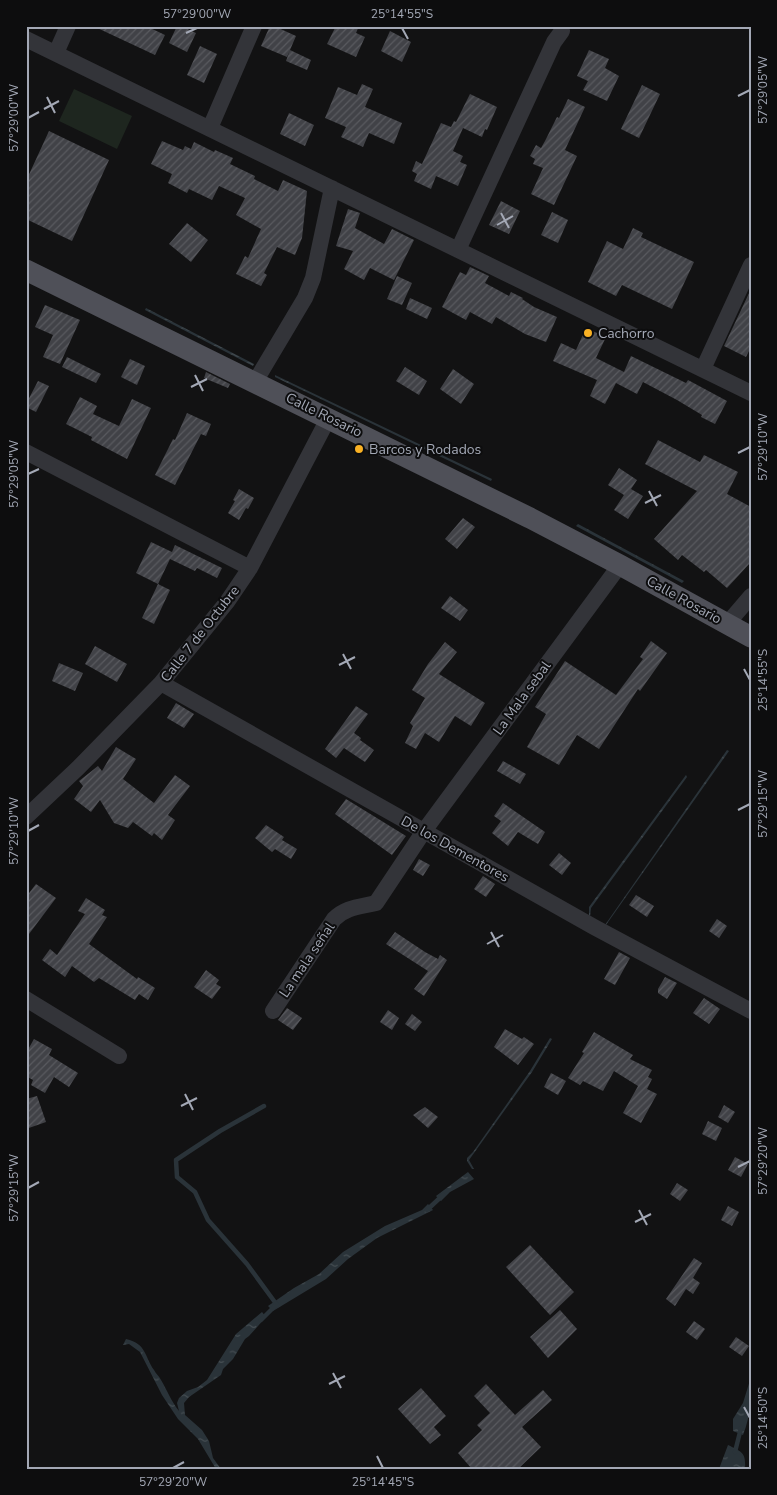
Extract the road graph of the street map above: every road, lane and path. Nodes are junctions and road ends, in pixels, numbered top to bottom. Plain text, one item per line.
1 (68, 26) edge
2 (254, 26) edge
3 (562, 31) dead end
4 (26, 38) edge
5 (56, 53) junction
6 (210, 128) junction
7 (332, 188) junction
8 (458, 250) junction
9 (751, 265) edge
10 (26, 270) edge
11 (703, 369) junction
12 (255, 382) junction
13 (751, 393) edge
14 (329, 418) junction
15 (26, 452) edge
16 (620, 565) junction
17 (250, 568) junction
18 (751, 596) edge
19 (727, 624) junction
20 (751, 637) edge
21 (161, 683) junction
22 (26, 817) edge
23 (424, 831) junction
24 (26, 999) edge
25 (273, 1011) dead end
26 (751, 1011) edge
27 (119, 1056) dead end

1 - 5 street
2 - 6 street
3 - 8 street
4 - 5 street
5 - 6 street
6 - 7 street
7 - 8 street
7 - 12 street
8 - 11 street
9 - 11 street
10 - 12 main road, Calle Rosario
11 - 13 street
12 - 14 main road, Calle Rosario
14 - 16 main road, Calle Rosario
14 - 17 street, Calle 7 de Octubre
15 - 17 street
16 - 19 main road, Calle Rosario
16 - 23 street, La Mala sebal
17 - 21 street, Calle 7 de Octubre
18 - 19 street
19 - 20 main road, Calle Rosario
21 - 22 street, Calle 7 de Octubre
21 - 23 street, De los Dementores
23 - 25 street, La mala señal
23 - 26 street, De los Dementores
24 - 27 street

